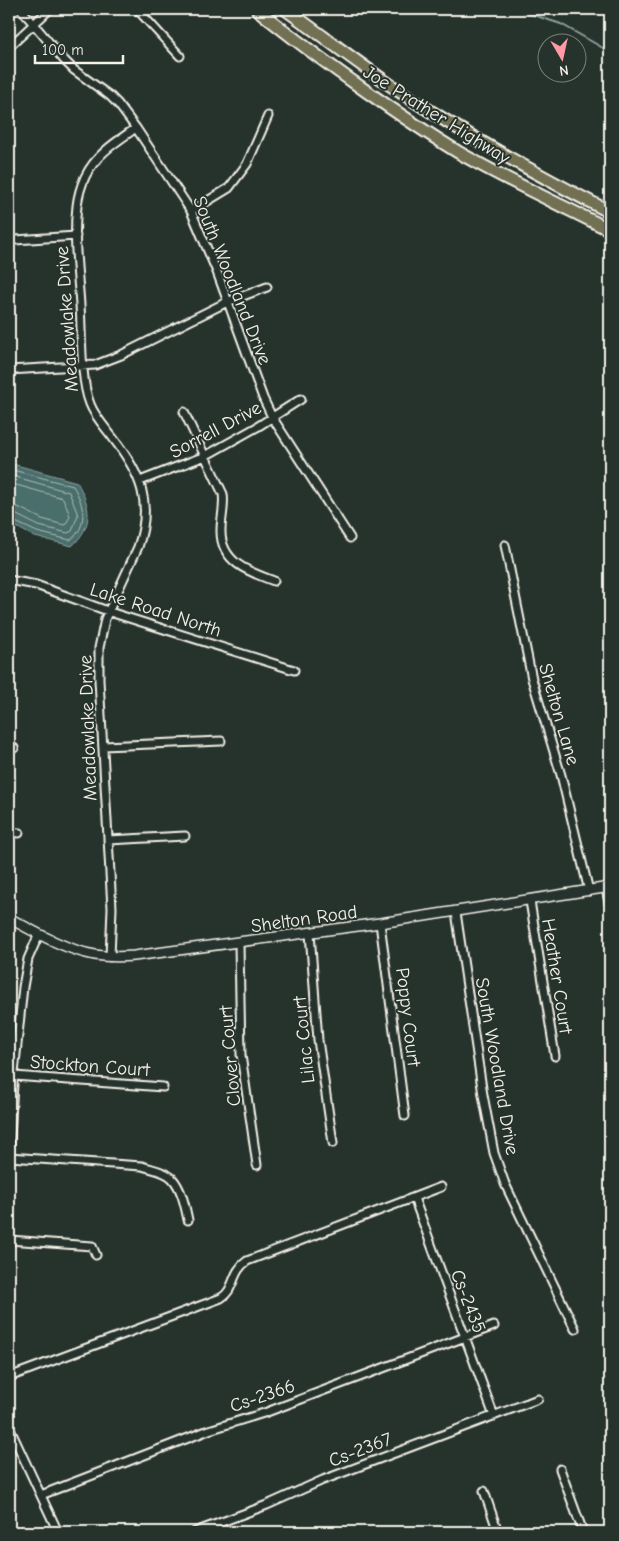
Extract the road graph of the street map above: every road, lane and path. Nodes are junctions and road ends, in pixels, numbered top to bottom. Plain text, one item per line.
1 (21, 9) edge
2 (50, 9) edge
3 (137, 9) edge
4 (257, 9) edge
5 (285, 9) edge
6 (34, 24) junction
7 (9, 47) edge
8 (180, 56) dead end
9 (268, 116) dead end
10 (136, 128) junction
11 (191, 210) junction
12 (610, 212) edge
13 (610, 230) edge
14 (76, 236) junction
15 (15, 240) dead end
16 (266, 287) dead end
17 (227, 302) junction
18 (84, 367) junction
19 (9, 370) edge
20 (301, 399) dead end
21 (184, 412) dead end
22 (272, 417) junction
23 (205, 456) junction
24 (140, 481) junction
25 (350, 538) dead end
26 (505, 545) dead end
27 (9, 580) edge
28 (274, 581) dead end
29 (108, 611) junction
30 (294, 670) dead end
31 (221, 741) dead end
32 (103, 746) junction
33 (9, 832) edge
34 (19, 833) dead end
35 (185, 836) dead end
36 (108, 840) junction
37 (608, 888) edge
38 (589, 891) junction
39 (530, 901) junction
40 (610, 908) edge
41 (456, 912) junction
42 (9, 918) edge
43 (380, 923) junction
44 (310, 933) junction
45 (39, 934) junction
46 (239, 943) junction
47 (110, 957) junction
48 (555, 1056) dead end
49 (14, 1076) junction
50 (163, 1087) dead end
51 (405, 1116) dead end
52 (333, 1143) dead end
53 (9, 1157) edge
54 (257, 1165) dead end
55 (441, 1187) dead end
56 (414, 1198) junction
57 (188, 1220) dead end
58 (9, 1240) edge
59 (96, 1255) dead end
60 (494, 1326) dead end
61 (575, 1330) dead end
62 (466, 1337) junction
63 (9, 1377) edge
64 (538, 1399) dead end
65 (494, 1416) junction
66 (9, 1427) edge
67 (560, 1469) dead end
68 (484, 1491) dead end
69 (41, 1495) junction
70 (56, 1529) edge
71 (195, 1532) edge
72 (498, 1532) edge
73 (583, 1532) edge

1 - 6 street, South Woodland Drive
2 - 6 street
3 - 8 street
4 - 13 highway, Joe Prather Highway
5 - 12 highway, Joe Prather Highway
6 - 7 street
6 - 10 street, South Woodland Drive
9 - 11 street
10 - 11 street, South Woodland Drive
10 - 14 street, Meadowlake Drive
11 - 17 street, South Woodland Drive
14 - 15 street
14 - 18 street, Meadowlake Drive
16 - 17 street
17 - 18 street
17 - 22 street, South Woodland Drive
18 - 19 street
18 - 24 street, Meadowlake Drive
20 - 22 street, Sorrell Drive
21 - 23 street
22 - 23 street, Sorrell Drive
22 - 25 street, South Woodland Drive
23 - 24 street, Sorrell Drive
23 - 28 street
24 - 29 street, Meadowlake Drive
26 - 38 street, Shelton Lane
27 - 29 street, Lake Road North
29 - 30 street, Lake Road North
29 - 32 street, Meadowlake Drive
31 - 32 street
32 - 36 street, Meadowlake Drive
33 - 34 street
35 - 36 street
36 - 47 street, Meadowlake Drive
37 - 38 street, Shelton Road
37 - 40 street
38 - 39 street, Shelton Road
39 - 41 street, Shelton Road
39 - 48 street, Heather Court
41 - 43 street, Shelton Road
41 - 61 street, South Woodland Drive
42 - 45 street, Shelton Road
43 - 44 street, Shelton Road
43 - 51 street, Poppy Court
44 - 46 street, Shelton Road
44 - 52 street, Lilac Court
45 - 47 street, Shelton Road
45 - 49 street
46 - 47 street, Shelton Road
46 - 54 street, Clover Court
49 - 50 street, Stockton Court
49 - 53 street
53 - 57 street
55 - 56 street
56 - 62 street, Cs-2435
56 - 63 street
58 - 59 street
60 - 62 street, Cs-2366
62 - 65 street, Cs-2435
62 - 69 street, Cs-2366
64 - 65 street, Cs-2367
65 - 71 street, Cs-2367
66 - 69 street
67 - 73 street
68 - 72 street
69 - 70 street

